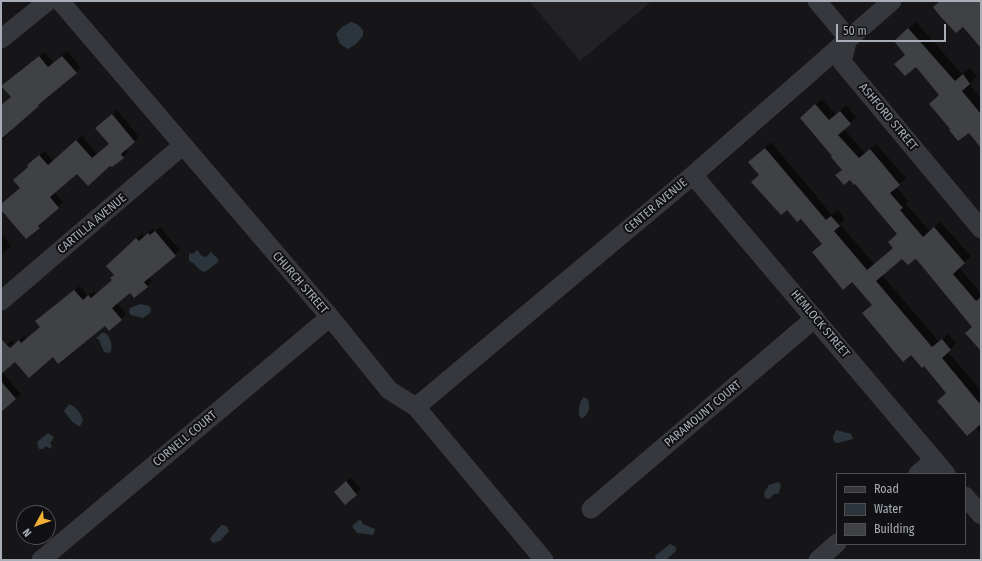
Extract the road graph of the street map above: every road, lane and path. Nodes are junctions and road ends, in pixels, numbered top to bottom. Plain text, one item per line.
1 (48, 1) edge
2 (60, 1) edge
3 (817, 1) edge
4 (892, 1) edge
5 (848, 38) junction
6 (1, 39) edge
7 (182, 146) junction
8 (693, 175) junction
9 (981, 229) edge
10 (1, 301) edge
11 (330, 317) junction
12 (816, 318) junction
13 (416, 407) junction
14 (940, 467) edge
15 (921, 473) edge
16 (966, 497) edge
17 (590, 509) dead end
18 (981, 515) edge
19 (836, 545) edge
20 (41, 560) edge
21 (544, 560) edge
22 (818, 560) edge

1 - 6 street
2 - 7 street, CHURCH STREET
3 - 5 street
4 - 5 street, CENTER AVENUE
5 - 8 street, CENTER AVENUE
5 - 9 street, ASHFORD STREET
7 - 10 street, CARTILLA AVENUE
7 - 11 street, CHURCH STREET
8 - 12 street, HEMLOCK STREET
8 - 13 street, CENTER AVENUE
11 - 13 street, CHURCH STREET
11 - 20 street, CORNELL COURT
12 - 14 street, HEMLOCK STREET
12 - 17 street, PARAMOUNT COURT
13 - 21 street, CHURCH STREET
14 - 15 street
16 - 18 street
19 - 22 street

